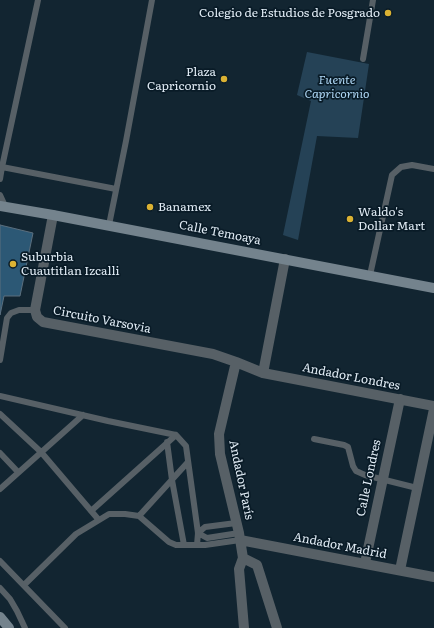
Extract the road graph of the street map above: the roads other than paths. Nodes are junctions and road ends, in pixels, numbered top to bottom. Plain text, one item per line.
1 (38, 0) edge
2 (152, 0) edge
3 (373, 0) edge
4 (363, 59) dead end
5 (2, 167) junction
6 (434, 168) edge
7 (0, 179) edge
8 (116, 190) junction
9 (0, 195) edge
10 (2, 206) edge
11 (53, 214) junction
12 (109, 225) junction
13 (285, 259) junction
14 (370, 275) junction
15 (434, 288) edge
16 (35, 310) junction
17 (0, 360) edge
18 (236, 362) junction
19 (263, 373) junction
20 (0, 396) edge
21 (400, 400) junction
22 (434, 406) edge
23 (434, 409) edge
24 (0, 414) edge
25 (83, 415) junction
26 (176, 435) junction
27 (314, 439) dead end
28 (167, 442) junction
29 (0, 452) edge
30 (41, 452) junction
31 (188, 462) junction
32 (18, 472) junction
33 (383, 479) junction
34 (172, 480) junction
35 (417, 488) junction
36 (0, 489) edge
37 (91, 512) junction
38 (139, 516) junction
39 (98, 520) junction
40 (238, 532) junction
41 (198, 533) junction
42 (197, 545) junction
43 (184, 546) junction
44 (243, 558) junction
45 (0, 561) edge
46 (365, 563) junction
47 (400, 570) junction
48 (434, 577) edge
49 (24, 585) junction
50 (0, 588) edge
51 (0, 617) edge
52 (0, 620) edge
53 (8, 628) edge
54 (25, 628) edge
55 (65, 628) edge
56 (244, 628) edge
57 (277, 628) edge

1 - 5 lane
2 - 8 lane
3 - 4 lane
5 - 7 lane
5 - 8 lane
6 - 14 lane
8 - 12 lane
9 - 10 lane
10 - 11 street, Calle Temoaya
11 - 12 street, Calle Temoaya
11 - 16 street, Circuito Varsovia
12 - 13 street, Calle Temoaya
13 - 14 street, Calle Temoaya
13 - 19 street
14 - 15 street, Calle Temoaya
16 - 17 lane
16 - 18 street, Circuito Varsovia
18 - 19 street, Circuito Varsovia
18 - 40 street, Andador París
19 - 21 street, Andador Londres
20 - 25 lane
21 - 22 street, Andador Londres
21 - 33 street, Calle Londres
23 - 35 street
24 - 30 lane
25 - 26 lane
25 - 30 lane
26 - 28 lane
26 - 31 lane
27 - 33 lane
28 - 34 lane
28 - 37 lane
29 - 32 lane
30 - 32 lane
30 - 37 lane
31 - 34 lane
31 - 41 lane
32 - 36 lane
33 - 35 lane
33 - 46 street, Calle Londres
34 - 38 lane
34 - 43 lane
35 - 47 street
37 - 39 lane
38 - 39 lane
38 - 43 lane
39 - 49 lane
40 - 41 lane
40 - 41 lane
40 - 42 lane
40 - 44 street, Andador París
40 - 46 street, Andador Madrid
41 - 42 lane
42 - 43 lane
44 - 56 street, Andador París
44 - 57 street
45 - 49 lane
46 - 47 street, Andador Madrid
47 - 48 street, Andador Madrid
49 - 55 lane
50 - 54 lane
51 - 53 street
52 - 53 street

